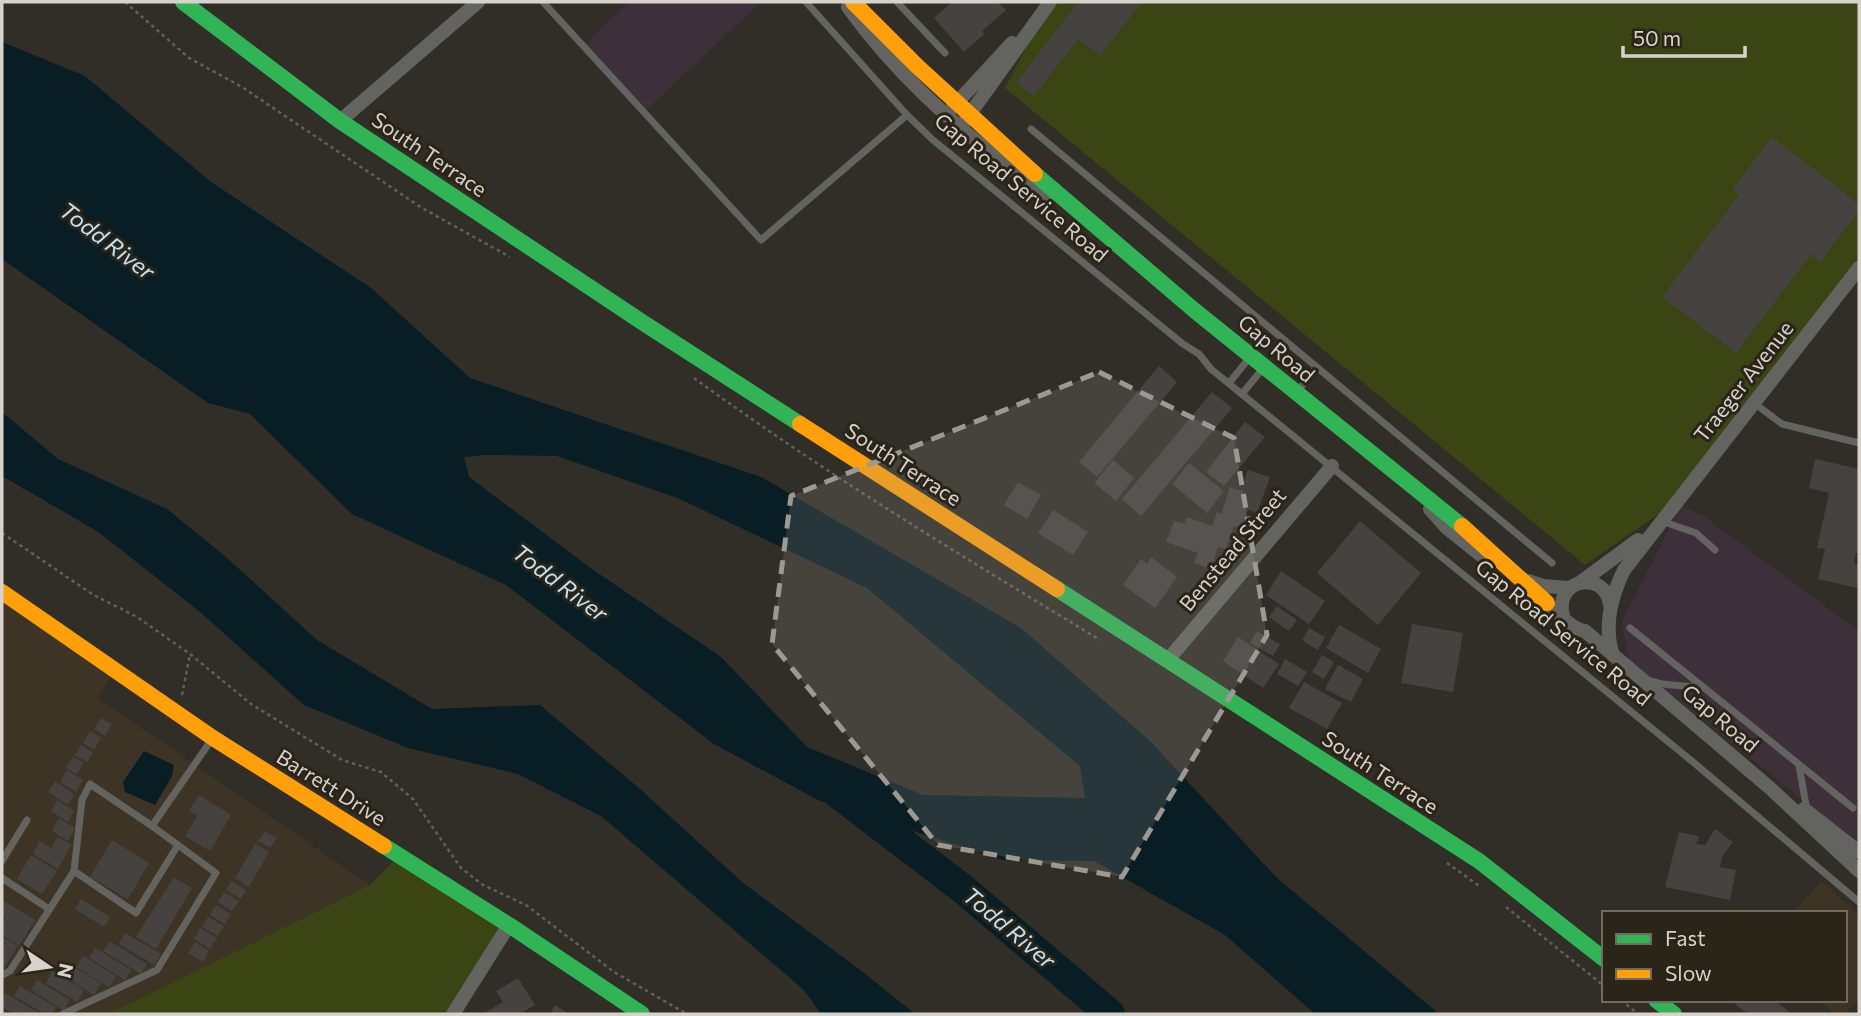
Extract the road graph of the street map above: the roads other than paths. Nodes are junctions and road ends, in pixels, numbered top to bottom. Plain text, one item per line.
1 (183, 2) edge
2 (478, 2) edge
3 (543, 2) edge
4 (806, 2) edge
5 (844, 2) edge
6 (853, 2) edge
7 (897, 2) edge
8 (1048, 3) edge
9 (945, 53) dead end
10 (951, 109) junction
11 (906, 115) junction
12 (965, 120) junction
13 (340, 121) junction
14 (1031, 129) dead end
15 (1859, 268) edge
16 (1251, 356) junction
17 (1264, 366) junction
18 (1317, 367) junction
19 (1229, 383) junction
20 (1296, 393) junction
21 (1242, 394) junction
22 (1754, 403) junction
23 (1859, 443) edge
24 (1332, 466) junction
25 (1407, 484) junction
26 (1661, 522) junction
27 (1715, 550) dead end
28 (1552, 563) dead end
29 (1520, 577) junction
30 (1576, 585) junction
31 (2, 592) edge
32 (1547, 603) junction
33 (1609, 611) junction
34 (1563, 616) junction
35 (1630, 628) dead end
36 (1585, 631) junction
37 (1614, 656) junction
38 (1167, 661) junction
39 (1637, 676) junction
40 (1704, 688) junction
41 (213, 737) junction
42 (1799, 764) junction
43 (1770, 789) junction
44 (1853, 808) dead end
45 (1807, 811) junction
46 (27, 820) dead end
47 (152, 826) junction
48 (178, 845) junction
49 (1859, 852) edge
50 (2, 861) edge
51 (74, 870) junction
52 (1859, 871) edge
53 (2, 878) edge
54 (1859, 902) edge
55 (50, 909) junction
56 (509, 925) junction
57 (1602, 957) edge
58 (2, 975) edge
59 (1659, 1002) edge
60 (63, 1014) edge
61 (453, 1014) edge
62 (642, 1014) edge
63 (1674, 1014) edge

1 - 13 street, South Terrace
2 - 13 street
3 - 11 lane
4 - 11 lane, Gap Road Service Road
5 - 10 street, Gap Road
6 - 10 street, Gap Road
7 - 9 lane
8 - 10 street
8 - 12 street
10 - 12 street, Gap Road
11 - 19 lane, Gap Road Service Road
12 - 16 street, Gap Road
13 - 38 street, South Terrace
14 - 18 lane
15 - 22 street, Traeger Avenue
16 - 17 street, Gap Road
16 - 19 lane
17 - 20 street, Gap Road
17 - 21 lane
18 - 20 lane
18 - 28 lane
19 - 21 lane, Gap Road Service Road
20 - 25 street, Gap Road
21 - 24 lane, Gap Road Service Road
22 - 23 lane
22 - 26 street, Traeger Avenue
24 - 38 street, Benstead Street
24 - 54 lane, Gap Road Service Road
25 - 29 street, Gap Road
25 - 32 street, Gap Road
26 - 27 lane
26 - 30 street, Traeger Avenue
26 - 33 street, Traeger Avenue
29 - 30 street
29 - 32 street, Gap Road
30 - 33 street
30 - 34 street
31 - 41 street, Barrett Drive
32 - 34 street, Gap Road
33 - 36 street
33 - 37 street, Traeger Avenue
34 - 36 street, Gap Road
35 - 40 lane
36 - 37 street, Gap Road
37 - 39 street, Gap Road
38 - 57 street, South Terrace
39 - 40 lane, Gap Road Service Road
39 - 43 street, Gap Road
40 - 42 lane
41 - 47 lane
41 - 56 street, Barrett Drive
42 - 44 lane
42 - 45 lane
43 - 45 street, Gap Road
43 - 52 street, Gap Road
45 - 49 street, Gap Road
46 - 50 lane
47 - 48 lane
47 - 51 lane
48 - 51 lane
48 - 60 lane
51 - 55 lane
53 - 55 lane
55 - 58 lane
56 - 61 street
56 - 62 street, Barrett Drive
59 - 63 street

